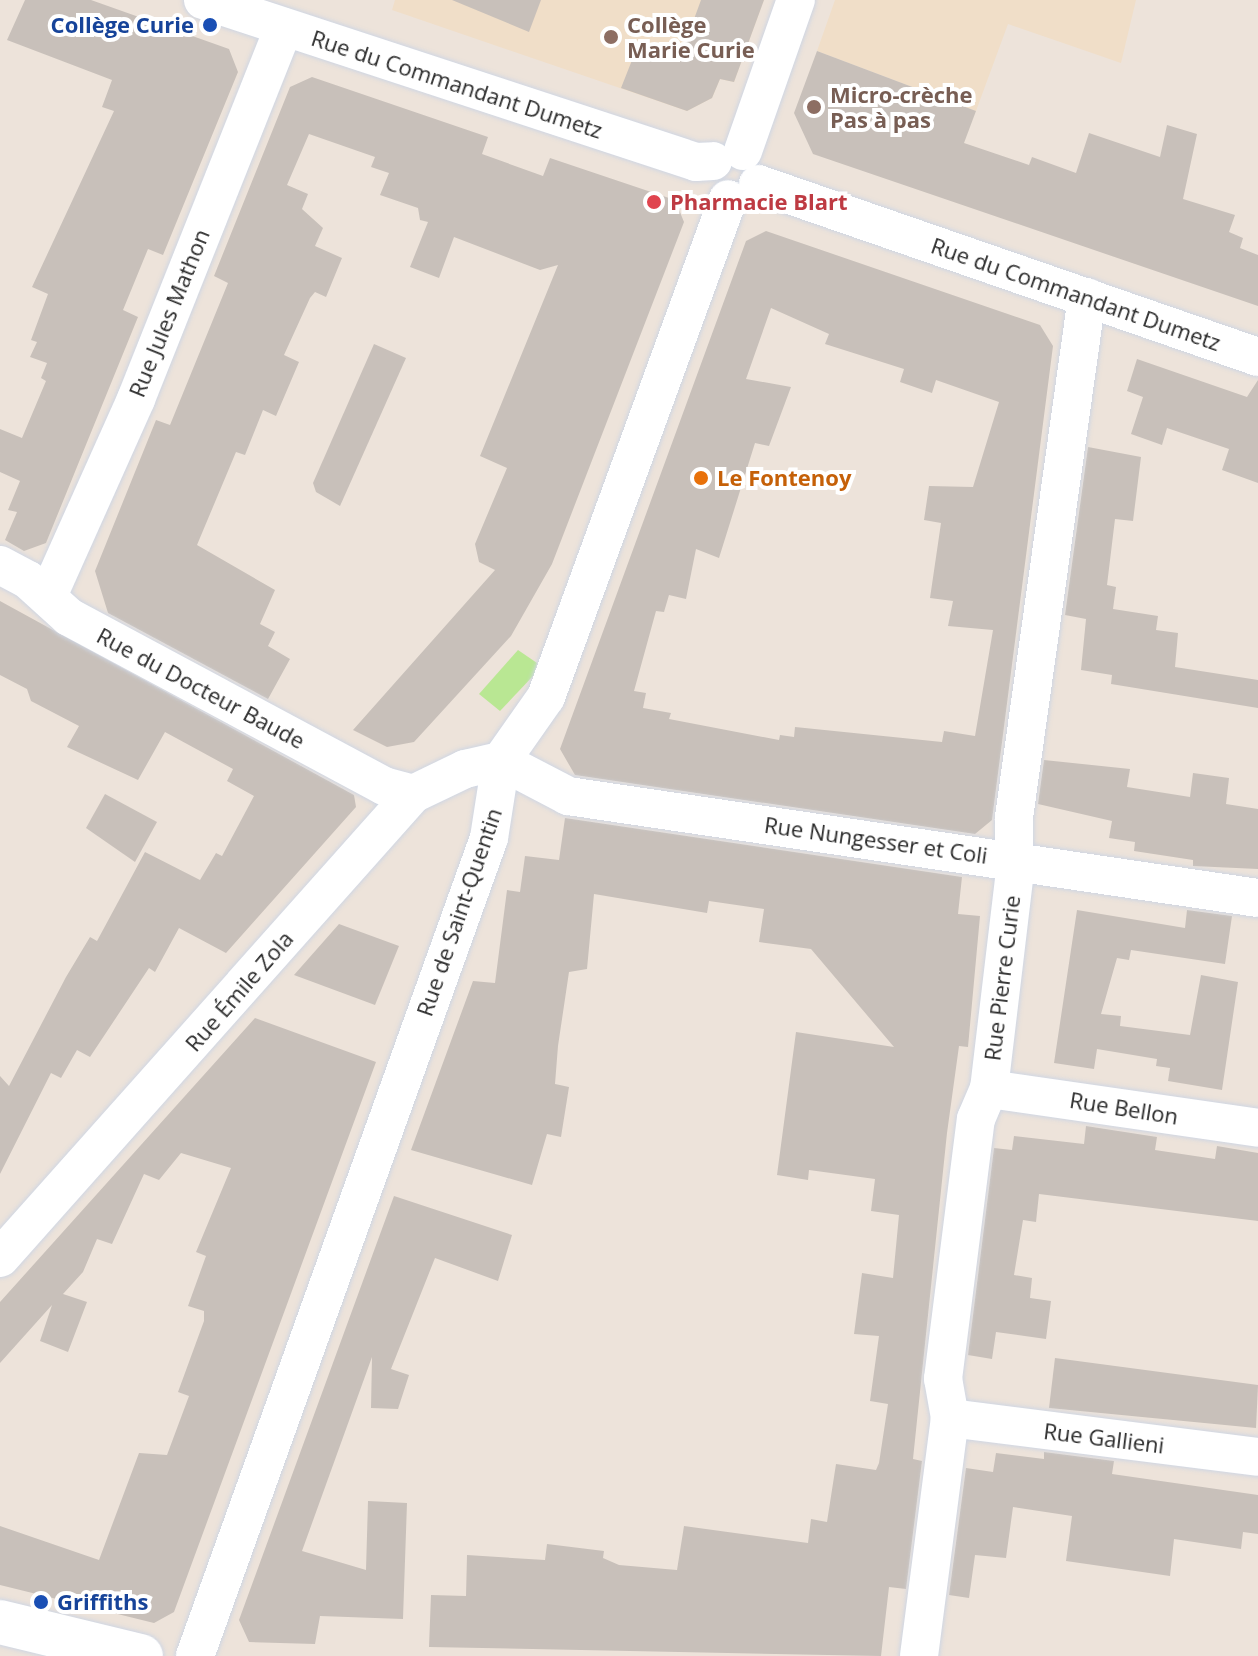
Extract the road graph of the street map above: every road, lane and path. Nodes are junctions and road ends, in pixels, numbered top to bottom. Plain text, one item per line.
1 (203, 0) edge
2 (796, 0) edge
3 (284, 28) junction
4 (736, 174) junction
5 (1087, 297) junction
6 (1258, 357) edge
7 (0, 565) edge
8 (48, 596) junction
9 (501, 761) junction
10 (413, 794) junction
11 (1014, 859) junction
12 (1258, 898) edge
13 (989, 1089) junction
14 (1258, 1128) edge
15 (0, 1258) edge
16 (950, 1418) junction
17 (1258, 1457) edge
18 (0, 1622) edge
19 (197, 1645) edge
20 (141, 1656) edge
21 (919, 1656) edge

1 - 3 street, Rue du Commandant Dumetz
2 - 4 street
3 - 4 street, Rue du Commandant Dumetz
3 - 8 street, Rue Jules Mathon
4 - 5 street, Rue du Commandant Dumetz
4 - 9 street
5 - 6 street, Rue du Commandant Dumetz
5 - 11 street, Rue Pierre Curie
7 - 8 street, Rue du Docteur Baude
8 - 10 street, Rue du Docteur Baude
9 - 10 street, Rue Émile Zola
9 - 11 street, Rue Nungesser et Coli
9 - 19 street, Rue de Saint-Quentin
10 - 15 street, Rue Émile Zola
11 - 12 street, Rue Nungesser et Coli
11 - 13 street, Rue Pierre Curie
13 - 14 street, Rue Bellon
13 - 16 street, Rue Pierre Curie
16 - 17 street, Rue Gallieni
16 - 21 street, Rue Pierre Curie
18 - 20 street

